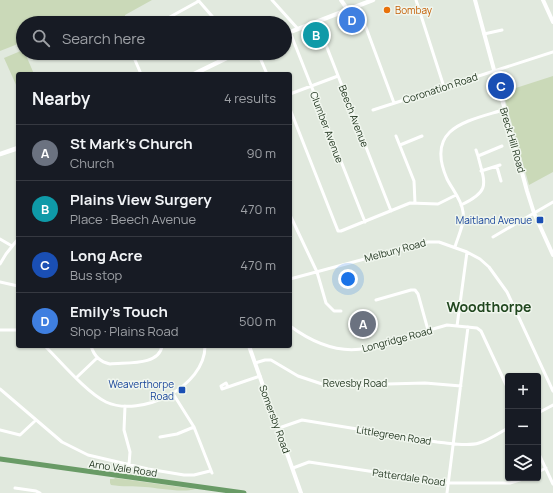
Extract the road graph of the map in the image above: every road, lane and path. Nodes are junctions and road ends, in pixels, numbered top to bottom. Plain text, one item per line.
1 (272, 0) edge
2 (341, 0) edge
3 (373, 0) edge
4 (416, 0) edge
5 (475, 0) edge
6 (543, 0) edge
7 (199, 1) edge
8 (358, 6) junction
9 (348, 10) junction
10 (172, 16) edge
11 (212, 16) edge
12 (287, 16) edge
13 (292, 22) edge
14 (316, 22) junction
15 (553, 22) edge
16 (298, 28) junction
17 (502, 30) dead end
18 (292, 31) edge
19 (484, 34) junction
20 (292, 42) edge
21 (553, 52) edge
22 (135, 60) edge
23 (223, 60) edge
24 (261, 60) edge
25 (494, 70) junction
26 (140, 72) edge
27 (198, 72) edge
28 (266, 72) edge
29 (338, 76) junction
30 (312, 87) junction
31 (444, 87) junction
32 (292, 93) edge
33 (394, 103) junction
34 (505, 109) junction
35 (373, 110) dead end
36 (292, 114) edge
37 (396, 136) dead end
38 (422, 136) dead end
39 (400, 145) junction
40 (502, 146) dead end
41 (16, 149) edge
42 (0, 154) edge
43 (477, 154) junction
44 (473, 156) dead end
45 (481, 171) junction
46 (501, 181) dead end
47 (456, 195) junction
48 (553, 202) edge
49 (415, 203) junction
50 (461, 205) junction
51 (391, 211) junction
52 (534, 213) junction
53 (292, 219) edge
54 (365, 222) junction
55 (494, 236) dead end
56 (0, 239) edge
57 (16, 241) edge
58 (12, 246) junction
59 (455, 247) junction
60 (467, 252) junction
61 (553, 255) edge
62 (0, 264) edge
63 (317, 272) junction
64 (292, 278) edge
65 (0, 282) edge
66 (16, 286) edge
67 (376, 300) dead end
68 (341, 311) dead end
69 (457, 326) junction
70 (292, 327) edge
71 (468, 327) junction
72 (0, 330) edge
73 (16, 330) edge
74 (428, 330) junction
75 (47, 348) edge
76 (92, 348) edge
77 (161, 348) edge
78 (205, 348) edge
79 (250, 348) edge
80 (97, 358) junction
81 (255, 363) junction
82 (260, 376) junction
83 (76, 378) junction
84 (505, 383) edge
85 (460, 386) junction
86 (228, 387) dead end
87 (0, 389) edge
88 (553, 391) edge
89 (172, 392) junction
90 (553, 405) edge
91 (125, 406) junction
92 (541, 411) edge
93 (36, 420) junction
94 (194, 427) junction
95 (279, 428) junction
96 (0, 430) edge
97 (505, 430) edge
98 (161, 432) dead end
99 (453, 444) junction
100 (541, 458) edge
101 (0, 459) edge
102 (129, 465) junction
103 (293, 468) junction
104 (546, 468) junction
105 (541, 470) edge
106 (516, 481) edge
107 (448, 483) junction
108 (553, 484) edge
109 (15, 488) dead end
110 (40, 493) edge
111 (244, 493) edge
112 (302, 493) edge
113 (447, 493) edge

1 - 12 street
2 - 9 street
3 - 8 main road
4 - 31 street
5 - 19 street, Breck Hill Road
6 - 15 street
7 - 10 street
7 - 11 street
8 - 9 main road
8 - 33 street
9 - 14 main road
13 - 16 street
14 - 16 main road
14 - 29 street, Beech Avenue
16 - 18 main road
17 - 19 street
19 - 25 street, Breck Hill Road
20 - 30 street, Clumber Avenue
21 - 25 street, Coronation Road
22 - 26 street
23 - 27 main road
24 - 28 street
25 - 31 street, Coronation Road
25 - 34 street, Breck Hill Road
29 - 30 street
29 - 51 street, Beech Avenue
30 - 32 street
30 - 54 street, Clumber Avenue
31 - 33 street, Coronation Road
33 - 35 street, Coronation Road
34 - 47 street
34 - 52 street, Breck Hill Road
36 - 54 street
37 - 39 street
38 - 39 street
39 - 49 street
40 - 43 street
41 - 42 main road
43 - 44 street
43 - 45 street
45 - 46 street
45 - 50 street
47 - 49 street
47 - 50 street
48 - 52 street
49 - 51 street
50 - 59 street
51 - 54 street
52 - 55 street
52 - 61 street, Breck Hill Road
53 - 63 street
56 - 58 street
57 - 58 street
58 - 62 street
59 - 60 street, Melbury Road
59 - 63 street, Melbury Road
60 - 69 street
60 - 88 street, Melbury Road
63 - 64 street, Melbury Road
63 - 68 street
65 - 66 street
67 - 74 street
69 - 71 street, Longridge Road
69 - 74 street, Longridge Road
70 - 74 street, Longridge Road
71 - 84 street
71 - 85 street
72 - 73 street
75 - 83 street
76 - 80 street
77 - 80 street
78 - 89 street
79 - 81 street, Somersby Road
80 - 83 street
81 - 82 street, Somersby Road
81 - 85 street, Revesby Road
82 - 86 street
82 - 95 street, Somersby Road
83 - 91 street
85 - 99 street
87 - 93 street
89 - 91 street
89 - 94 street
90 - 92 street
91 - 102 street
93 - 96 street
93 - 102 street
94 - 98 street
94 - 102 street
95 - 99 street, Littlegreen Road
95 - 103 street, Somersby Road
97 - 99 street, Littlegreen Road
99 - 107 street
100 - 104 street
101 - 111 main road, Arno Vale Road
103 - 107 street, Patterdale Road
103 - 112 street, Somersby Road
104 - 105 street
104 - 108 street
106 - 107 street, Patterdale Road
107 - 113 street
109 - 110 street

